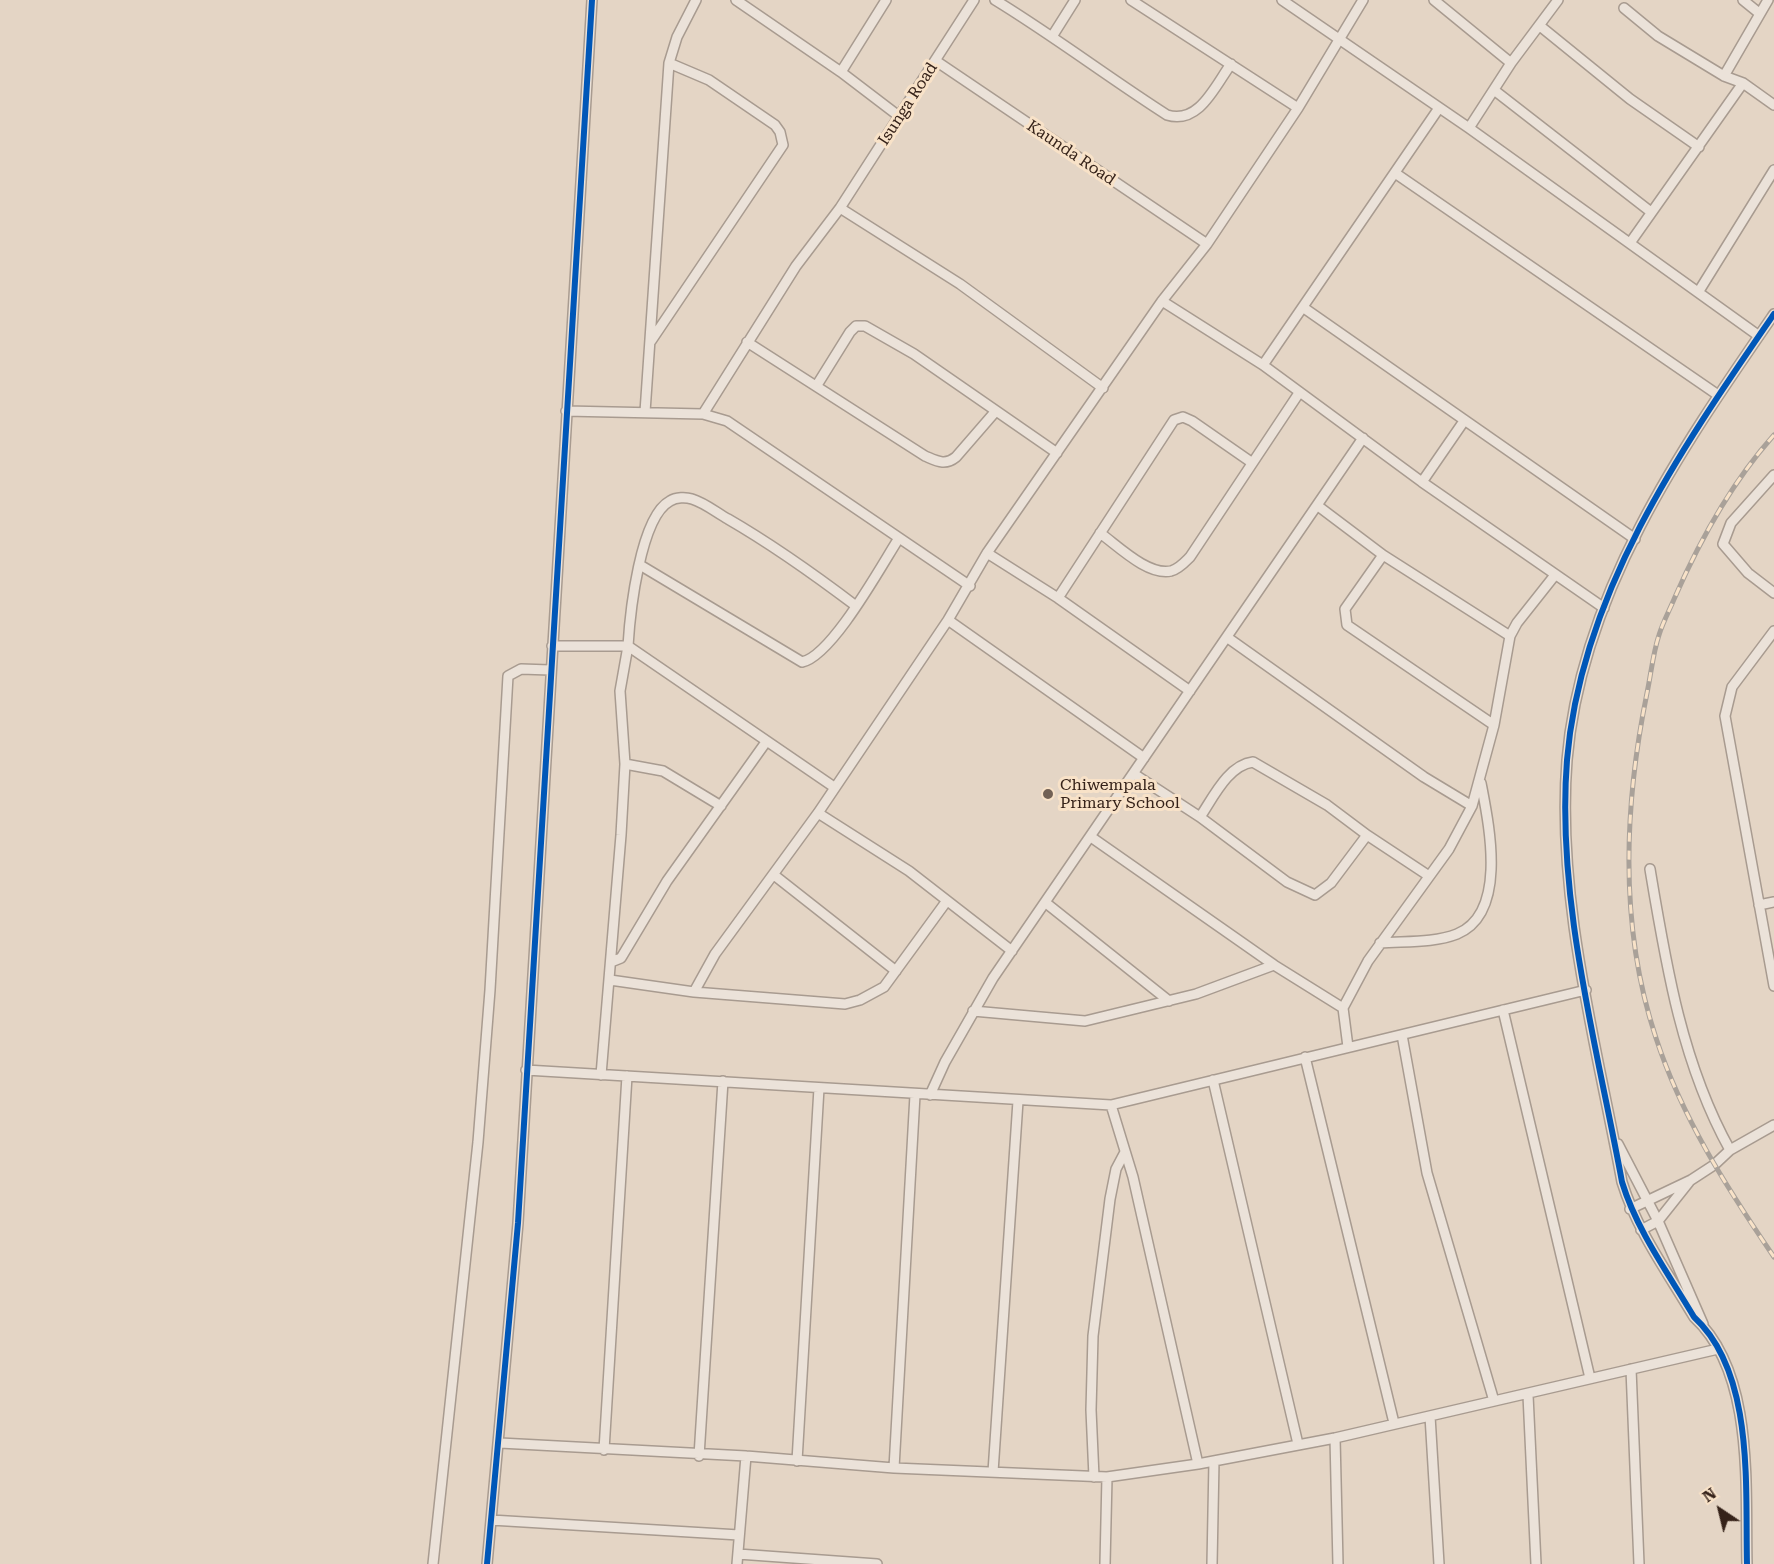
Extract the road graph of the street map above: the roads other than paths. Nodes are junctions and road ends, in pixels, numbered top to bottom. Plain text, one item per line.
1 (591, 0) edge
2 (696, 0) edge
3 (736, 0) edge
4 (886, 0) edge
5 (975, 0) edge
6 (994, 0) edge
7 (1075, 0) edge
8 (1131, 0) edge
9 (1282, 0) edge
10 (1363, 0) edge
11 (1434, 0) edge
12 (1558, 0) edge
13 (1743, 0) edge
14 (1767, 0) edge
15 (1624, 8) dead end
16 (1759, 13) junction
17 (1540, 26) junction
18 (1053, 35) junction
19 (1340, 41) junction
20 (936, 61) junction
21 (669, 63) junction
22 (1511, 63) junction
23 (1231, 64) junction
24 (841, 72) junction
25 (1724, 76) junction
26 (1743, 83) junction
27 (1494, 90) junction
28 (1774, 105) edge
29 (1298, 108) junction
30 (1439, 108) junction
31 (900, 117) junction
32 (1469, 128) junction
33 (1700, 147) junction
34 (1774, 170) edge
35 (1395, 174) junction
36 (840, 208) junction
37 (1651, 212) junction
38 (1630, 243) junction
39 (1207, 244) junction
40 (1700, 291) junction
41 (1162, 301) junction
42 (1304, 308) junction
43 (1774, 315) edge
44 (1759, 336) junction
45 (651, 340) junction
46 (747, 342) junction
47 (1263, 366) junction
48 (817, 385) junction
49 (1103, 388) junction
50 (1299, 393) junction
51 (1718, 395) junction
52 (566, 411) junction
53 (645, 412) junction
54 (995, 412) junction
55 (703, 414) junction
56 (1464, 421) junction
57 (1363, 438) junction
58 (1057, 453) junction
59 (1251, 462) junction
60 (1774, 475) edge
61 (1422, 482) junction
62 (1318, 506) junction
63 (1100, 533) junction
64 (899, 538) junction
65 (1635, 539) junction
66 (987, 553) junction
67 (1383, 555) junction
68 (640, 565) junction
69 (1555, 575) junction
70 (970, 586) junction
71 (1774, 593) edge
72 (1058, 598) junction
73 (856, 606) junction
74 (1604, 608) junction
75 (948, 620) junction
76 (1774, 631) edge
77 (1510, 636) junction
78 (1228, 638) junction
79 (552, 646) junction
80 (628, 646) junction
81 (550, 670) junction
82 (1190, 691) junction
83 (1494, 725) junction
84 (766, 742) junction
85 (1144, 758) junction
86 (625, 764) junction
87 (1134, 774) junction
88 (1481, 780) junction
89 (834, 788) junction
90 (721, 806) junction
91 (1472, 806) junction
92 (818, 813) junction
93 (1200, 817) junction
94 (1367, 835) junction
95 (1091, 837) junction
96 (1650, 869) dead end
97 (774, 875) junction
98 (1429, 876) junction
99 (946, 902) junction
100 (1774, 902) edge
101 (1046, 903) junction
102 (1759, 905) junction
103 (1380, 943) junction
104 (1012, 951) junction
105 (611, 962) junction
106 (1274, 965) junction
107 (896, 971) junction
108 (610, 981) junction
109 (1774, 986) edge
110 (1586, 990) junction
111 (694, 992) junction
112 (1169, 1001) junction
113 (1343, 1008) junction
114 (973, 1011) junction
115 (1503, 1011) junction
116 (1402, 1035) junction
117 (1348, 1047) junction
118 (1305, 1057) junction
119 (526, 1070) junction
120 (601, 1075) junction
121 (627, 1076) junction
122 (1213, 1080) junction
123 (723, 1081) junction
124 (819, 1088) junction
125 (915, 1095) junction
126 (930, 1095) junction
127 (1018, 1101) junction
128 (1112, 1105) junction
129 (1774, 1125) edge
130 (1616, 1139) junction
131 (1730, 1150) junction
132 (1125, 1152) junction
133 (1691, 1180) junction
134 (1647, 1199) junction
135 (1630, 1209) junction
136 (1658, 1221) junction
137 (1641, 1230) junction
138 (1703, 1325) junction
139 (1718, 1349) junction
140 (1631, 1369) junction
141 (1590, 1378) junction
142 (1528, 1395) junction
143 (1494, 1401) junction
144 (1430, 1416) junction
145 (1394, 1424) junction
146 (1335, 1438) junction
147 (500, 1443) junction
148 (1298, 1444) junction
149 (604, 1450) junction
150 (699, 1456) junction
151 (746, 1456) junction
152 (797, 1461) junction
153 (1214, 1461) junction
154 (1198, 1464) junction
155 (894, 1468) junction
156 (993, 1473) junction
157 (1094, 1477) junction
158 (1107, 1477) junction
159 (491, 1520) junction
160 (739, 1535) junction
161 (737, 1559) edge
162 (434, 1564) edge
163 (487, 1564) edge
164 (877, 1564) edge
165 (1105, 1564) edge
166 (1212, 1564) edge
167 (1338, 1564) edge
168 (1439, 1564) edge
169 (1536, 1564) edge
170 (1639, 1564) edge
171 (1747, 1564) edge

1 - 52 street
2 - 21 street
3 - 24 street
4 - 24 street
5 - 20 street, Isunga Road
6 - 18 street
7 - 18 street
8 - 23 street
9 - 19 street
10 - 19 street
11 - 22 street
12 - 17 street
13 - 16 street
14 - 16 street
15 - 25 street
16 - 25 street
17 - 22 street
17 - 33 street
18 - 23 street
19 - 29 street
19 - 30 street
20 - 31 street, Isunga Road
20 - 39 street, Kaunda Road
21 - 45 street
21 - 45 street
22 - 27 street
23 - 29 street
24 - 31 street
25 - 26 street
26 - 28 street
26 - 33 street
27 - 32 street
27 - 37 street
29 - 39 street
30 - 32 street
30 - 35 street
31 - 36 street, Isunga Road
32 - 38 street
33 - 37 street
34 - 40 street
35 - 42 street
35 - 51 street
36 - 46 street, Isunga Road
36 - 49 street
37 - 38 street
38 - 40 street
39 - 41 street
40 - 44 street
41 - 47 street
41 - 49 street
42 - 47 street
42 - 56 street
43 - 44 street
44 - 51 street
45 - 53 street
46 - 48 street
46 - 55 street, Isunga Road
47 - 50 street
48 - 54 street
48 - 54 street
49 - 58 street
50 - 57 street
50 - 59 street
51 - 65 street
52 - 53 street
52 - 79 street
53 - 55 street
54 - 58 street
55 - 64 street
56 - 61 street
56 - 65 street
57 - 61 street
57 - 62 street
58 - 66 street
59 - 63 street
59 - 63 street
60 - 71 street
61 - 69 street
62 - 67 street
62 - 78 street
63 - 72 street
64 - 70 street
64 - 73 street
65 - 74 street
66 - 70 street
66 - 72 street
67 - 77 street
67 - 83 street
68 - 73 street
68 - 73 street
68 - 80 street
69 - 74 street
69 - 77 street
70 - 75 street
72 - 82 street
74 - 110 street
75 - 85 street
75 - 89 street
76 - 102 street
77 - 83 street
78 - 82 street
78 - 91 street
79 - 80 street
79 - 81 street
80 - 84 street
80 - 86 street
81 - 119 street
81 - 162 street
82 - 85 street
83 - 88 street
84 - 89 street
84 - 90 street
85 - 87 street
86 - 90 street
86 - 105 street
87 - 93 street
87 - 95 street
88 - 91 street
88 - 103 street
89 - 92 street
90 - 105 street
91 - 98 street
92 - 97 street
92 - 99 street
93 - 94 street
93 - 94 street
94 - 98 street
95 - 101 street
95 - 106 street
96 - 131 street
97 - 107 street
97 - 111 street
98 - 103 street
99 - 104 street
99 - 107 street
100 - 102 street
101 - 104 street
101 - 112 street
102 - 109 street
103 - 113 street
104 - 114 street
105 - 108 street
106 - 112 street
106 - 113 street
107 - 111 street
108 - 111 street
108 - 120 street
110 - 115 street
110 - 130 street
112 - 114 street
113 - 117 street
114 - 126 street
115 - 116 street
115 - 141 street
116 - 117 street
116 - 143 street
117 - 118 street
118 - 122 street
118 - 145 street
119 - 120 street
119 - 147 street
120 - 121 street
121 - 123 street
121 - 149 street
122 - 128 street
122 - 148 street
123 - 124 street
123 - 150 street
124 - 125 street
124 - 152 street
125 - 126 street
125 - 155 street
126 - 127 street
127 - 128 street
127 - 156 street
128 - 132 street
129 - 131 street
130 - 134 street
130 - 135 street
131 - 133 street
132 - 154 street
132 - 157 street
133 - 134 street
133 - 136 street
134 - 135 street
134 - 136 street
135 - 137 street
136 - 137 street
136 - 138 street
137 - 138 street
138 - 139 street
139 - 140 street
139 - 171 street
140 - 141 street
140 - 170 street
141 - 142 street
142 - 143 street
142 - 169 street
143 - 144 street
144 - 145 street
144 - 168 street
145 - 146 street
146 - 148 street
146 - 167 street
147 - 149 street
147 - 159 street
148 - 153 street
149 - 150 street
150 - 151 street
151 - 152 street
151 - 160 street
152 - 155 street
153 - 154 street
153 - 166 street
154 - 158 street
155 - 156 street
156 - 157 street
157 - 158 street
158 - 165 street
159 - 160 street
159 - 163 street
160 - 161 street
161 - 164 street

